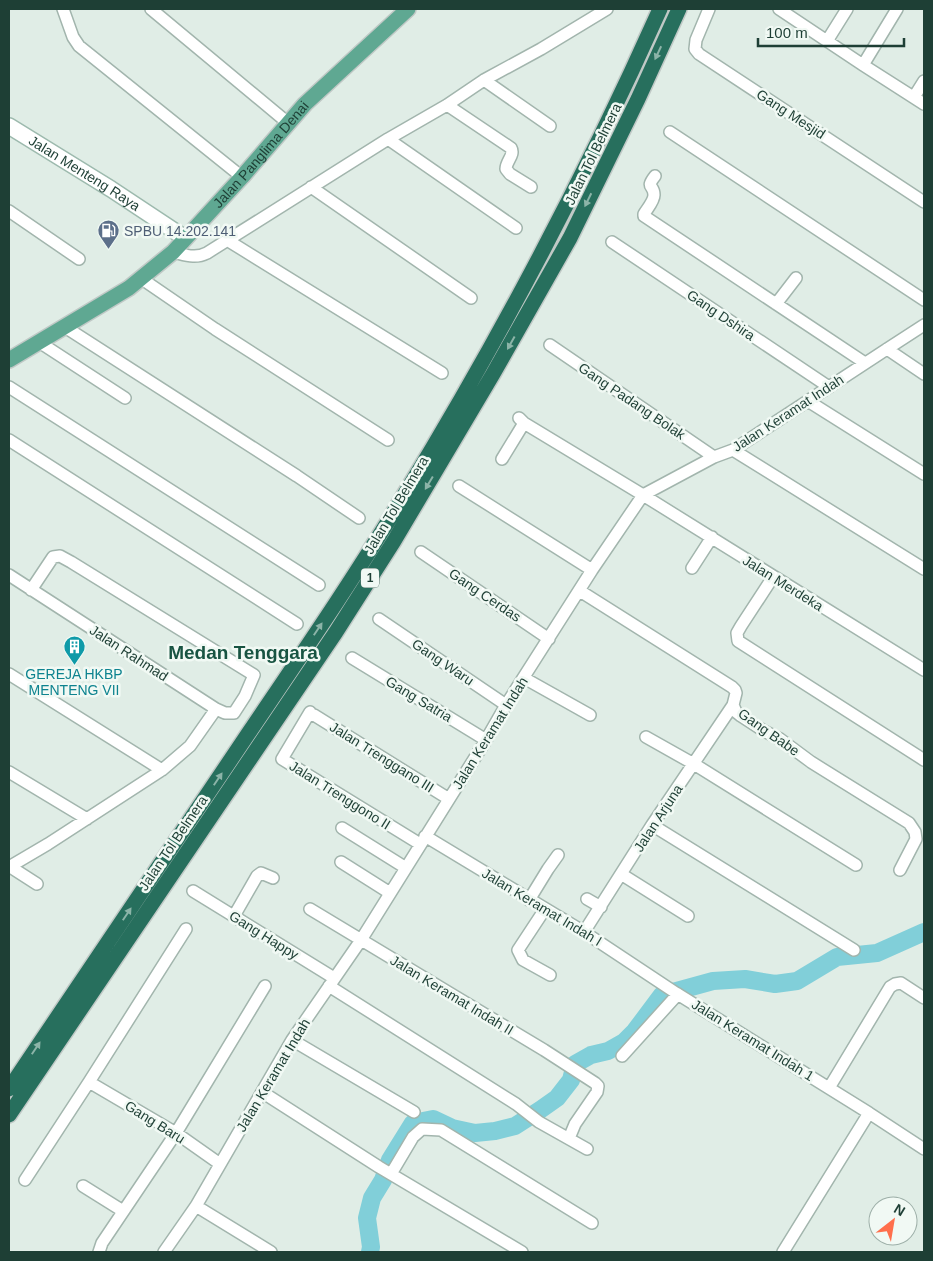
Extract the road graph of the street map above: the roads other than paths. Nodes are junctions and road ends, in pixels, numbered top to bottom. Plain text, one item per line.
1 (62, 9) edge
2 (151, 9) edge
3 (408, 9) edge
4 (607, 9) edge
5 (660, 9) edge
6 (679, 9) edge
7 (709, 9) edge
8 (779, 9) edge
9 (848, 9) edge
10 (897, 9) edge
11 (826, 40) junction
12 (863, 65) junction
13 (484, 80) junction
14 (924, 81) edge
15 (914, 97) junction
16 (924, 104) edge
17 (447, 105) junction
18 (288, 123) junction
19 (9, 126) edge
20 (550, 126) dead end
21 (670, 132) dead end
22 (388, 139) junction
23 (655, 176) dead end
24 (242, 177) junction
25 (311, 187) junction
26 (531, 187) dead end
27 (924, 202) edge
28 (9, 211) edge
29 (516, 228) dead end
30 (185, 238) junction
31 (227, 240) junction
32 (612, 242) dead end
33 (173, 252) junction
34 (80, 259) dead end
35 (796, 278) dead end
36 (142, 279) junction
37 (471, 298) dead end
38 (924, 300) edge
39 (776, 304) junction
40 (924, 325) edge
41 (65, 327) junction
42 (38, 342) junction
43 (550, 345) dead end
44 (886, 349) junction
45 (10, 356) edge
46 (865, 363) junction
47 (442, 373) dead end
48 (924, 374) edge
49 (9, 387) edge
50 (829, 387) junction
51 (125, 398) dead end
52 (808, 401) junction
53 (9, 440) edge
54 (388, 440) dead end
55 (733, 450) junction
56 (714, 457) junction
57 (502, 458) dead end
58 (924, 474) edge
59 (460, 486) dead end
60 (643, 495) junction
61 (359, 518) dead end
62 (712, 538) junction
63 (420, 552) dead end
64 (692, 568) dead end
65 (924, 569) edge
66 (592, 570) junction
67 (9, 576) edge
68 (773, 577) junction
69 (319, 585) dead end
70 (31, 590) junction
71 (580, 591) junction
72 (379, 619) dead end
73 (297, 624) dead end
74 (549, 639) junction
75 (352, 658) dead end
76 (924, 670) edge
77 (9, 674) edge
78 (524, 678) junction
79 (506, 705) junction
80 (733, 705) junction
81 (216, 710) junction
82 (312, 714) joint
83 (590, 715) dead end
84 (646, 737) dead end
85 (486, 740) junction
86 (924, 760) edge
87 (694, 764) junction
88 (162, 770) junction
89 (9, 772) edge
90 (449, 800) junction
91 (87, 819) junction
92 (652, 825) junction
93 (342, 828) dead end
94 (423, 840) junction
95 (558, 855) dead end
96 (341, 862) dead end
97 (856, 865) dead end
98 (9, 866) edge
99 (406, 868) junction
100 (900, 870) dead end
101 (621, 874) junction
102 (273, 878) dead end
103 (37, 884) dead end
104 (193, 891) dead end
105 (390, 893) junction
106 (588, 899) dead end
107 (529, 900) junction
108 (601, 907) junction
109 (310, 909) dead end
110 (545, 909) junction
111 (234, 916) junction
112 (688, 916) dead end
113 (186, 930) dead end
114 (584, 932) junction
115 (361, 940) junction
116 (854, 950) dead end
117 (550, 975) dead end
118 (332, 982) junction
119 (265, 986) dead end
120 (677, 993) junction
121 (924, 998) edge
122 (292, 1040) junction
123 (622, 1056) dead end
124 (90, 1082) junction
125 (829, 1088) junction
126 (9, 1089) edge
127 (262, 1092) junction
128 (414, 1112) dead end
129 (869, 1113) junction
130 (9, 1116) edge
131 (176, 1133) junction
132 (571, 1140) junction
133 (588, 1148) dead end
134 (924, 1149) edge
135 (220, 1164) junction
136 (389, 1173) junction
137 (25, 1180) dead end
138 (83, 1186) dead end
139 (196, 1206) junction
140 (123, 1211) junction
141 (592, 1223) dead end
142 (99, 1252) edge
143 (164, 1252) edge
144 (271, 1252) edge
145 (522, 1252) edge
146 (783, 1252) edge

1 - 24 street
2 - 18 street
3 - 18 main road, Jalan Panglima Denai
4 - 13 street
126 -> 5 highway, Jalan Tol Belmera / 1
6 -> 130 highway, Jalan Tol Belmera / 1
7 - 27 street, Gang Mesjid
8 - 11 street
9 - 11 street
10 - 12 street
11 - 12 street
12 - 15 street
13 - 17 street
13 - 20 street
14 - 15 street
15 - 16 street
17 - 22 street
17 - 26 street
18 - 24 main road, Jalan Panglima Denai
19 - 30 street, Jalan Menteng Raya
21 - 38 street
22 - 25 street
22 - 29 street
23 - 39 street
24 - 30 main road, Jalan Panglima Denai
25 - 31 street
25 - 37 street
28 - 34 street
30 - 33 main road, Jalan Panglima Denai
31 - 33 street
31 - 47 street
32 - 50 street, Gang Dshira
33 - 36 main road, Jalan Panglima Denai
35 - 39 street
36 - 41 main road, Jalan Panglima Denai
36 - 54 street
39 - 46 street
40 - 44 street, Jalan Keramat Indah
41 - 42 main road, Jalan Panglima Denai
41 - 61 street
42 - 45 main road, Jalan Panglima Denai
42 - 51 street
43 - 56 street, Gang Padang Bolak
44 - 46 street, Jalan Keramat Indah
44 - 48 street
46 - 50 street, Jalan Keramat Indah
49 - 69 street
50 - 52 street, Jalan Keramat Indah
52 - 55 street, Jalan Keramat Indah
52 - 58 street
53 - 73 street
55 - 56 street, Jalan Keramat Indah
55 - 65 street
56 - 60 street, Jalan Keramat Indah
57 - 60 street, Jalan Merdeka
59 - 66 street
60 - 62 street, Jalan Merdeka
60 - 66 street, Jalan Keramat Indah
62 - 64 street
62 - 68 street, Jalan Merdeka
63 - 74 street, Gang Cerdas
66 - 71 street, Jalan Keramat Indah
67 - 70 street, Jalan Rahmad
68 - 76 street, Jalan Merdeka
68 - 86 street
70 - 81 street, Jalan Rahmad
70 - 81 street
71 - 74 street, Jalan Keramat Indah
71 - 80 street, Gang Babe
72 - 79 street, Gang Waru
74 - 78 street, Jalan Keramat Indah
75 - 85 street, Gang Satria
77 - 88 street
78 - 79 street, Jalan Keramat Indah
78 - 83 street
79 - 85 street, Jalan Keramat Indah
80 - 87 street, Jalan Arjuna
80 - 100 street, Gang Babe
81 - 88 street
82 - 90 street, Jalan Trenggano III
82 - 94 street, Jalan Trenggono II
84 - 87 street
85 - 90 street, Jalan Keramat Indah
87 - 92 street, Jalan Arjuna
87 - 97 street
88 - 91 street
89 - 91 street
90 - 94 street, Jalan Keramat Indah
91 - 98 street
92 - 101 street, Jalan Arjuna
92 - 116 street
93 - 99 street
94 - 99 street, Jalan Keramat Indah
94 - 107 street, Jalan Keramat Indah I
95 - 107 street
96 - 105 street
98 - 103 street
99 - 105 street, Jalan Keramat Indah
101 - 108 street, Jalan Arjuna
101 - 112 street
102 - 111 street
104 - 111 street, Gang Happy
105 - 115 street, Jalan Keramat Indah
106 - 108 street
107 - 110 street, Jalan Keramat Indah I
108 - 114 street, Jalan Arjuna
109 - 115 street, Jalan Keramat Indah II
110 - 114 street, Jalan Keramat Indah I
110 - 117 street
111 - 118 street, Gang Happy
113 - 124 street
114 - 120 street, Jalan Keramat Indah I
115 - 118 street, Jalan Keramat Indah
115 - 132 street, Jalan Keramat Indah II
118 - 122 street, Jalan Keramat Indah
118 - 132 street, Gang Happy
119 - 131 street
120 - 123 street
120 - 125 street, Jalan Keramat Indah 1
121 - 125 street
122 - 127 street, Jalan Keramat Indah
122 - 128 street
124 - 131 street, Gang Baru
124 - 137 street
125 - 129 street, Jalan Keramat Indah 1
127 - 135 street, Jalan Keramat Indah
127 - 136 street
129 - 134 street, Jalan Keramat Indah 1
129 - 146 street
131 - 135 street, Gang Baru
131 - 140 street
132 - 133 street, Gang Happy
135 - 139 street, Jalan Keramat Indah
136 - 141 street
136 - 145 street
138 - 140 street
139 - 143 street, Jalan Keramat Indah
139 - 144 street
140 - 142 street

